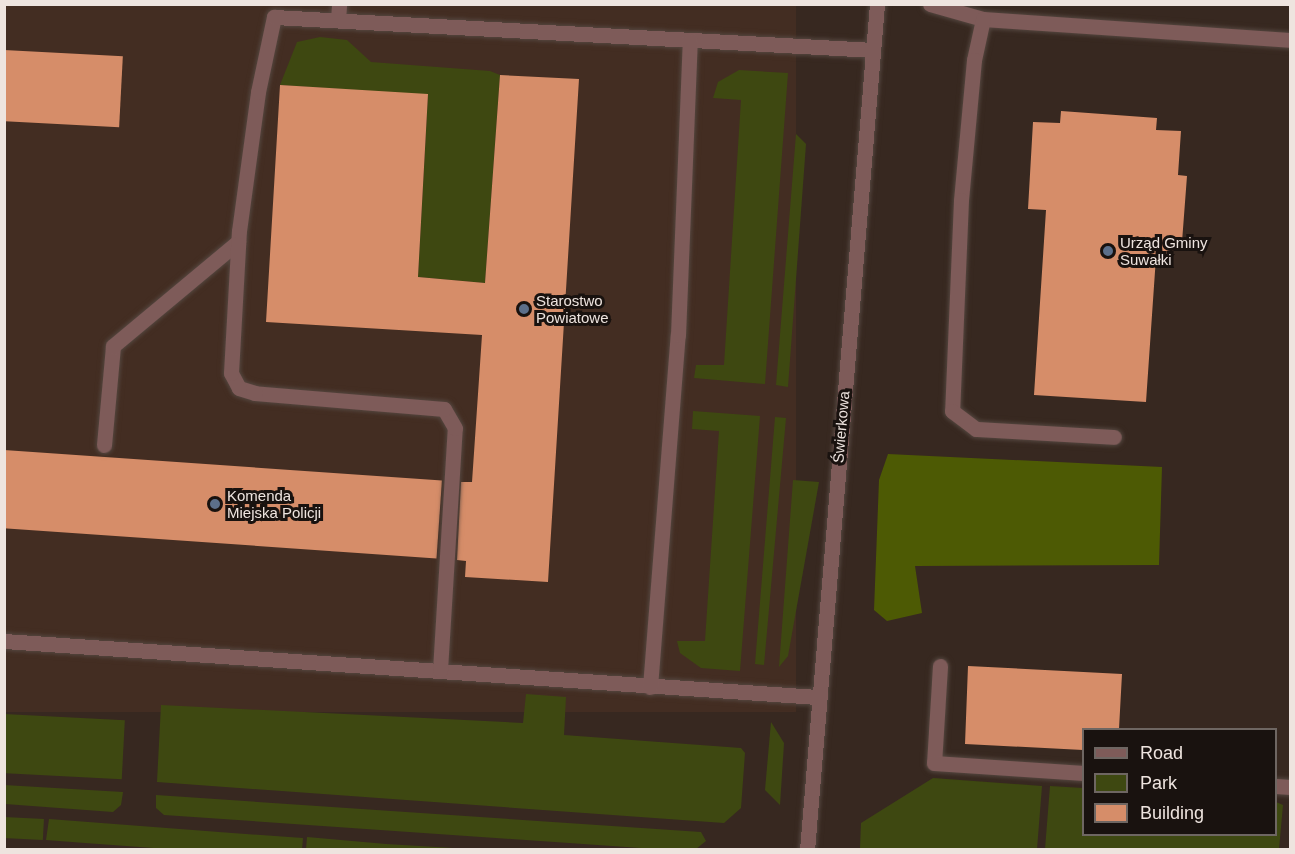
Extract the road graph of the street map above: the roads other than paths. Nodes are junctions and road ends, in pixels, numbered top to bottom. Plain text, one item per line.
1 (877, 4) edge
2 (930, 4) edge
3 (273, 11) edge
4 (339, 12) edge
5 (983, 20) junction
6 (1289, 40) dead end
7 (690, 41) junction
8 (873, 50) junction
9 (238, 242) junction
10 (1114, 437) dead end
11 (104, 445) dead end
12 (4, 641) edge
13 (940, 666) dead end
14 (440, 670) junction
15 (650, 687) junction
16 (817, 697) junction
17 (1082, 773) edge
18 (807, 849) edge

1 - 8 street, Świerkowa
2 - 5 street
3 - 4 street
3 - 9 street
4 - 7 street
5 - 6 street
5 - 10 street
7 - 8 street
7 - 15 street
8 - 16 street, Świerkowa
9 - 11 street
9 - 14 street
12 - 14 street
13 - 17 street
14 - 15 street
15 - 16 street
16 - 18 street, Świerkowa

